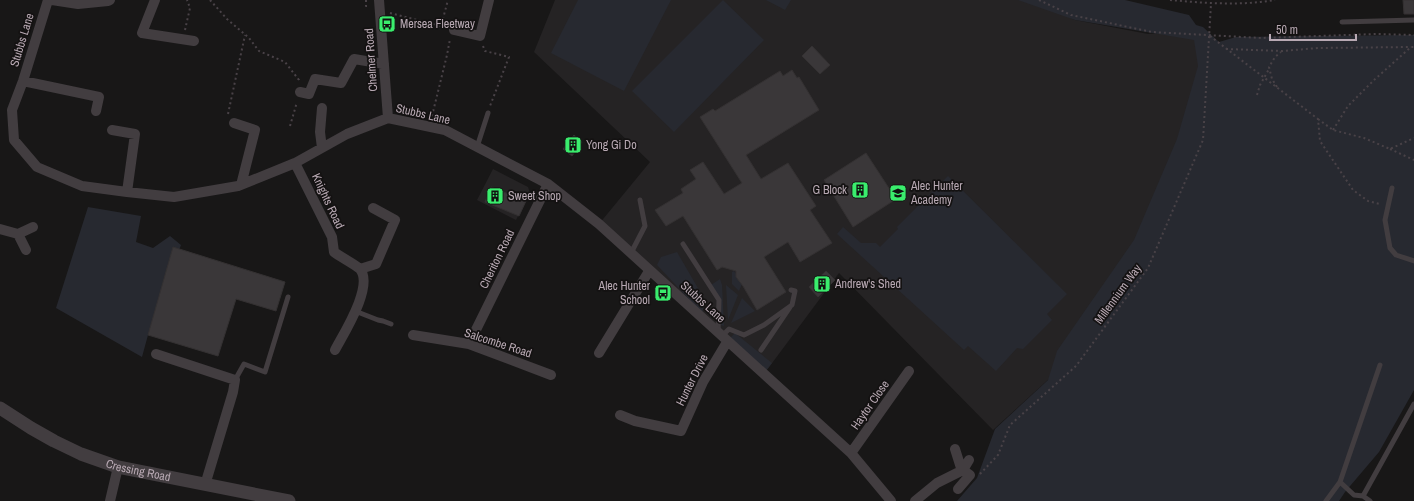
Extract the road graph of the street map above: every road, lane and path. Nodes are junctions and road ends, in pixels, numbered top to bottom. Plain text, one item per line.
1 (48, 0) edge
2 (52, 0) edge
3 (110, 0) edge
4 (155, 0) edge
5 (187, 0) edge
6 (210, 0) edge
7 (379, 0) edge
8 (448, 0) edge
9 (489, 0) edge
10 (1040, 0) edge
11 (1170, 0) edge
12 (1275, 0) edge
13 (1211, 4) junction
14 (380, 10) junction
15 (1414, 20) edge
16 (1342, 22) dead end
17 (441, 26) junction
18 (451, 31) junction
19 (1210, 35) junction
20 (1414, 35) edge
21 (245, 36) junction
22 (480, 36) junction
23 (183, 39) junction
24 (194, 41) dead end
25 (1410, 46) junction
26 (1414, 47) edge
27 (1226, 49) junction
28 (1282, 52) junction
29 (384, 64) junction
30 (1270, 68) junction
31 (1264, 78) junction
32 (23, 82) junction
33 (1278, 88) junction
34 (300, 92) junction
35 (1257, 95) dead end
36 (322, 108) dead end
37 (96, 111) dead end
38 (488, 112) joint
39 (388, 118) junction
40 (1318, 119) junction
41 (234, 123) joint
42 (290, 126) dead end
43 (430, 127) junction
44 (112, 130) dead end
45 (1333, 130) junction
46 (1414, 138) edge
47 (477, 147) junction
48 (322, 148) junction
49 (1390, 149) junction
50 (1414, 160) edge
51 (295, 163) junction
52 (548, 184) junction
53 (241, 185) junction
54 (1392, 188) dead end
55 (127, 192) junction
56 (640, 200) dead end
57 (1388, 206) junction
58 (373, 208) dead end
59 (33, 228) dead end
60 (0, 229) edge
61 (18, 234) junction
62 (683, 244) dead end
63 (26, 250) dead end
64 (630, 253) junction
65 (1414, 261) edge
66 (360, 269) junction
67 (649, 271) junction
68 (791, 290) dead end
69 (288, 297) dead end
70 (792, 305) junction
71 (355, 311) junction
72 (391, 324) dead end
73 (413, 334) dead end
74 (722, 337) junction
75 (469, 344) junction
76 (335, 350) dead end
77 (762, 350) dead end
78 (599, 353) dead end
79 (156, 354) dead end
80 (1380, 365) dead end
81 (909, 371) dead end
82 (551, 375) dead end
83 (236, 380) junction
84 (1414, 404) edge
85 (0, 408) edge
86 (620, 415) dead end
87 (956, 449) dead end
88 (851, 453) junction
89 (969, 460) dead end
90 (118, 467) junction
91 (963, 470) junction
92 (977, 478) dead end
93 (1340, 482) junction
94 (206, 485) junction
95 (958, 489) dead end
96 (1362, 496) junction
97 (110, 501) edge
98 (289, 501) edge
99 (891, 501) edge
100 (915, 501) edge
101 (1326, 501) edge
102 (1370, 501) edge

1 - 32 street, Stubbs Lane
2 - 3 street
4 - 23 street
5 - 23 path
6 - 21 path
7 - 14 street, Chelmer Road
8 - 17 path
9 - 22 street
10 - 19 path
11 - 13 path
12 - 13 path
13 - 19 path, Millennium Way
14 - 17 path
14 - 29 street, Chelmer Road
15 - 16 lane
17 - 18 path
18 - 22 street
18 - 43 path
19 - 20 path
19 - 27 path
19 - 92 path, Millennium Way
21 - 34 path
21 - 41 path
22 - 38 path
23 - 24 street
25 - 26 path
25 - 28 path
25 - 45 path
27 - 28 path
27 - 31 path
28 - 30 path
29 - 34 street
29 - 39 street, Chelmer Road
30 - 31 path
30 - 33 path
31 - 33 path
31 - 35 path
32 - 37 street
32 - 55 street, Stubbs Lane
33 - 40 path
34 - 42 path
36 - 48 street
38 - 47 lane
39 - 43 street, Stubbs Lane
39 - 48 street, Stubbs Lane
40 - 45 path
40 - 57 path
41 - 53 street
43 - 47 street, Stubbs Lane
44 - 55 street
45 - 49 path
46 - 49 path
47 - 52 street, Stubbs Lane
48 - 51 street, Stubbs Lane
49 - 50 path
51 - 53 street, Stubbs Lane
51 - 66 street, Knights Road
52 - 64 street, Stubbs Lane
52 - 75 street, Cheriton Road
53 - 55 street, Stubbs Lane
54 - 57 lane
56 - 64 lane
57 - 65 lane
58 - 66 street
59 - 61 street
60 - 61 street
61 - 63 street
62 - 74 lane
64 - 67 street, Stubbs Lane
66 - 71 street
67 - 74 street, Stubbs Lane
67 - 78 street
68 - 70 lane
69 - 83 lane
70 - 74 lane
70 - 77 lane
71 - 72 lane
71 - 76 street
73 - 75 street, Salcombe Road
74 - 86 street, Hunter Drive
74 - 88 street, Stubbs Lane
75 - 82 street, Salcombe Road
79 - 83 street
80 - 93 lane
81 - 88 street, Haytor Close
83 - 94 street
84 - 96 lane
85 - 90 street, Cressing Road
87 - 91 street
88 - 99 street, Stubbs Lane
89 - 91 street
90 - 94 street, Cressing Road
90 - 97 street
91 - 95 street
91 - 100 street
93 - 96 lane
93 - 101 lane
94 - 98 street, Cressing Road
96 - 102 lane

